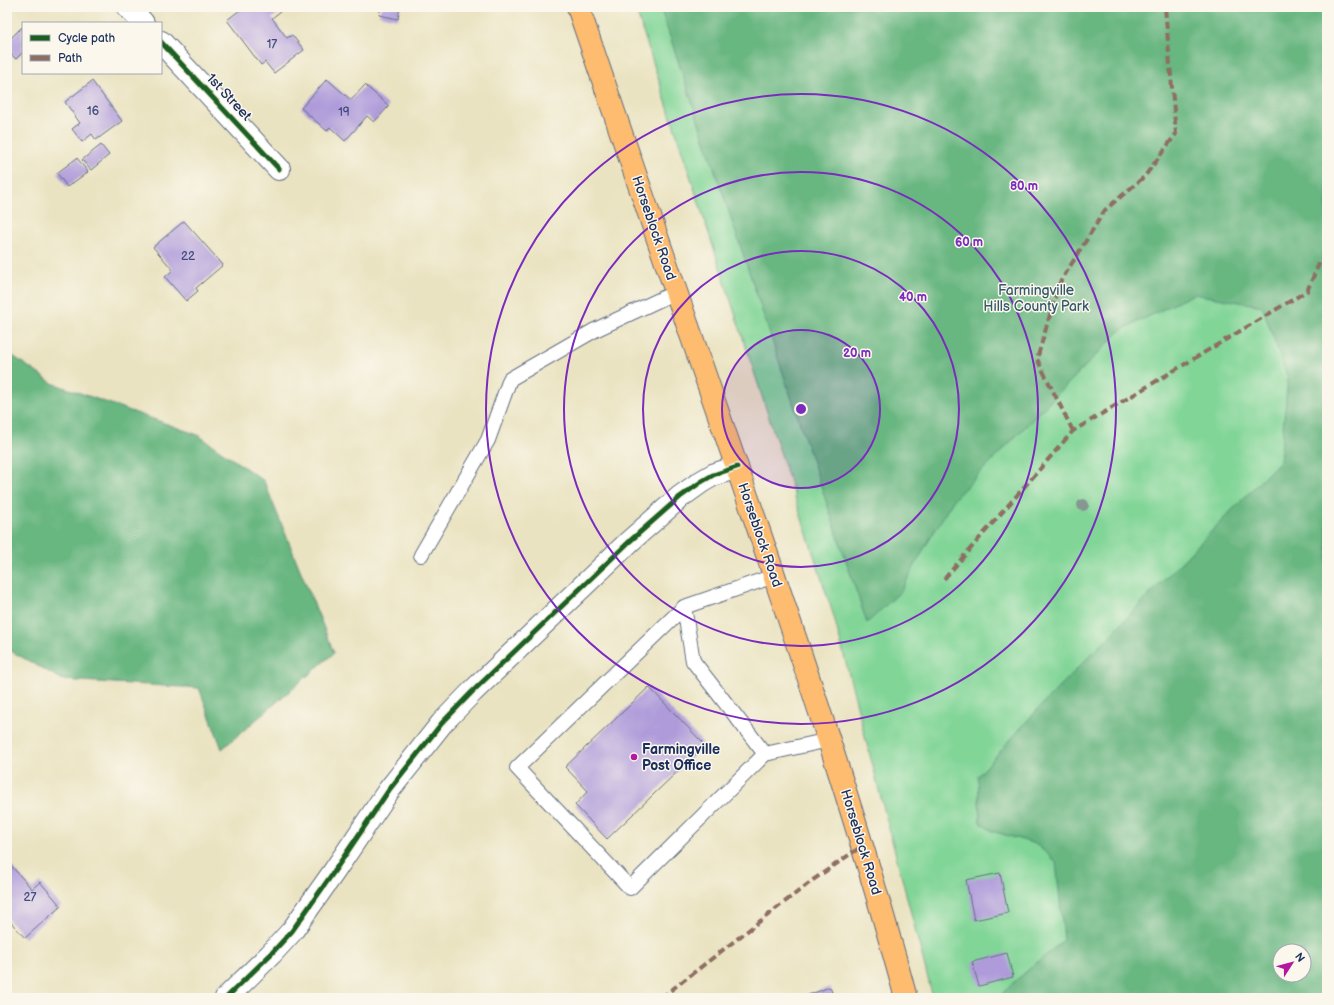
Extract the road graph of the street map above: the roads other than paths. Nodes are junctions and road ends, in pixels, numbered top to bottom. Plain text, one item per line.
1 (128, 7) edge
2 (578, 7) edge
3 (142, 22) edge
4 (162, 43) edge
5 (279, 169) dead end
6 (676, 292) junction
7 (737, 467) junction
8 (421, 555) dead end
9 (774, 576) junction
10 (684, 607) junction
11 (829, 740) junction
12 (765, 754) junction
13 (226, 998) edge
14 (906, 998) edge

1 - 3 street
2 - 6 main road, Horseblock Road
4 - 5 street, 1st Street
6 - 7 main road, Horseblock Road
6 - 8 lane
7 - 9 main road, Horseblock Road
7 - 13 street
9 - 10 lane
9 - 11 main road, Horseblock Road
10 - 12 lane
10 - 12 lane
11 - 12 lane
11 - 14 main road, Horseblock Road

